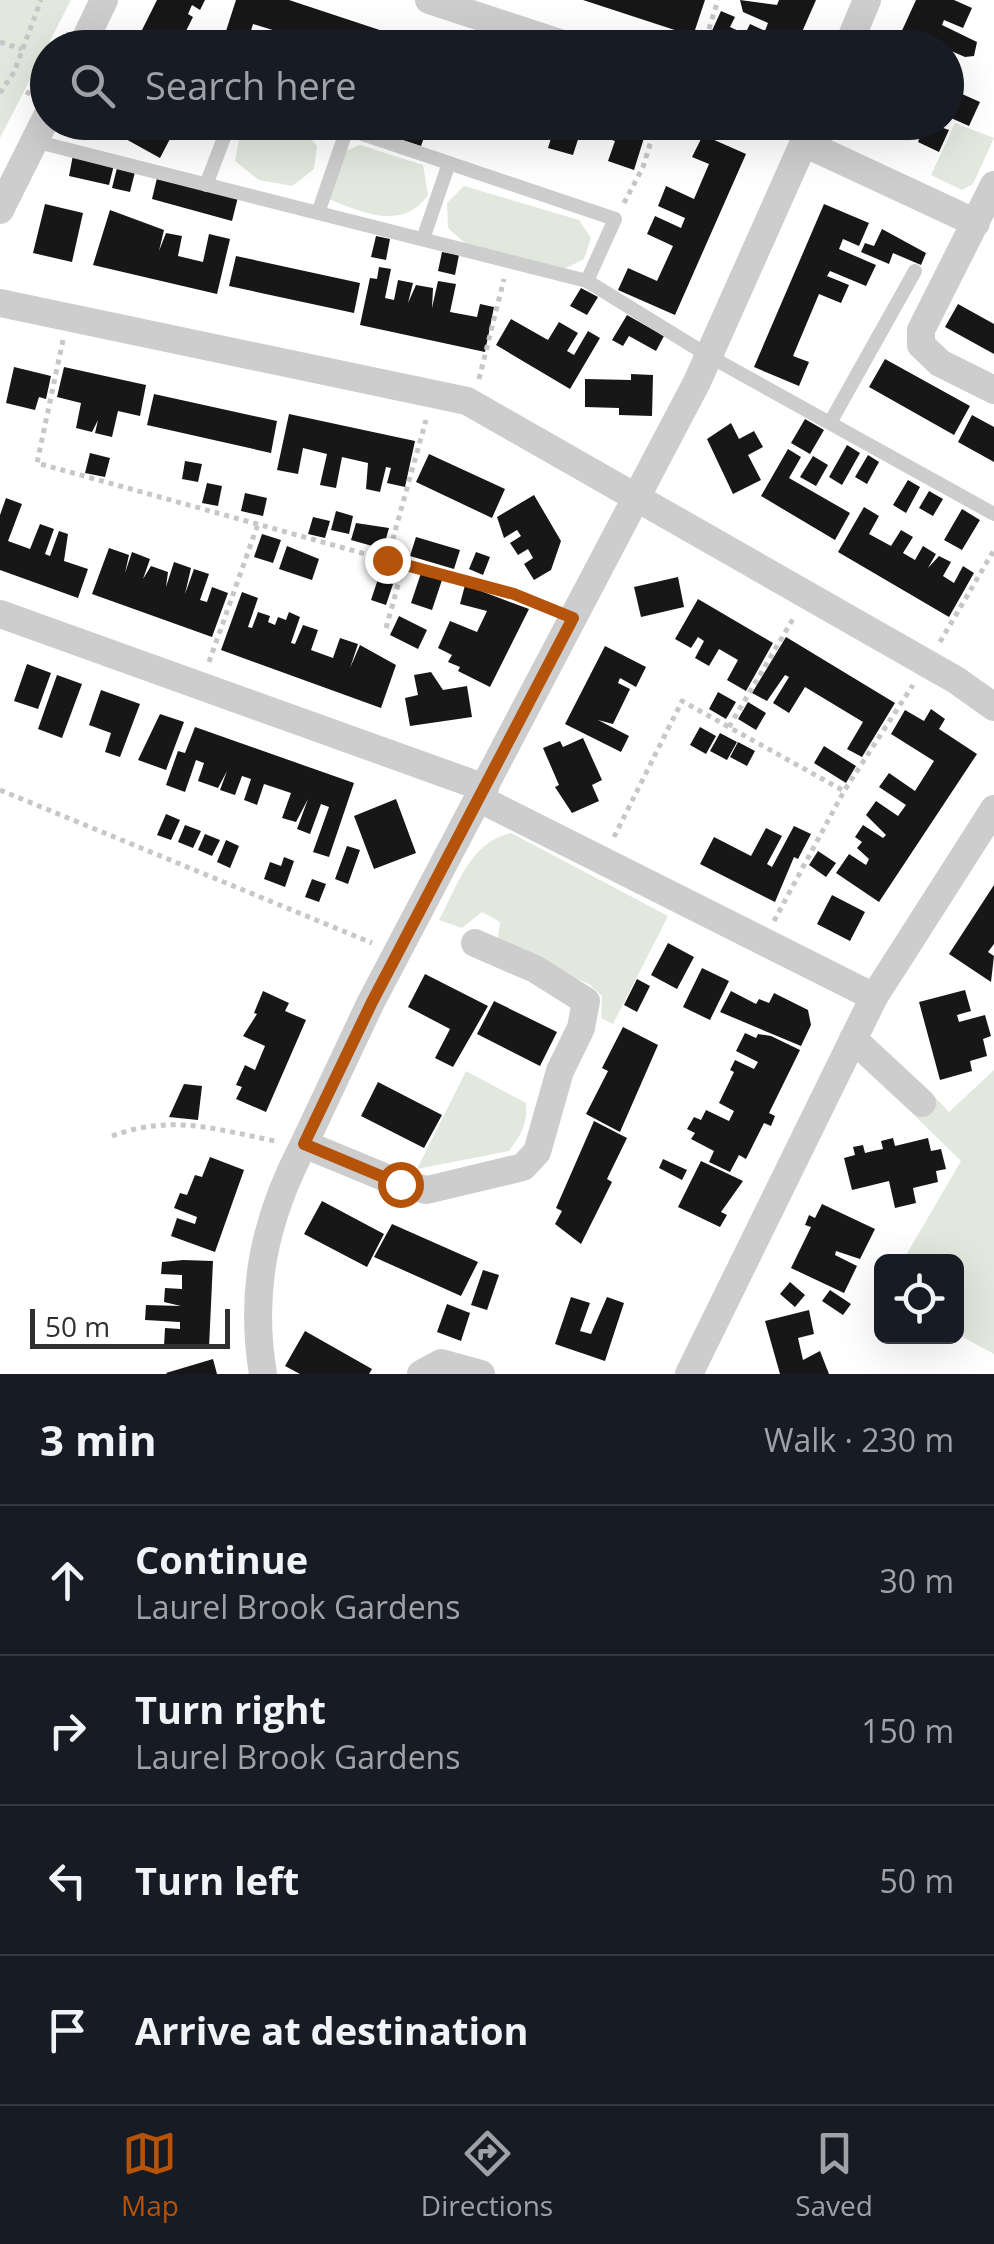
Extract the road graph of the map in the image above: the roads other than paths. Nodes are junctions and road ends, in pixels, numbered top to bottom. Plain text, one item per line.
1 (104, 0) edge
2 (429, 0) edge
3 (868, 0) edge
4 (89, 30) edge
5 (520, 30) edge
6 (855, 30) edge
7 (223, 140) edge
8 (342, 140) edge
9 (379, 140) edge
10 (803, 140) edge
11 (829, 140) edge
12 (34, 141) joint
13 (448, 163) junction
14 (206, 184) junction
15 (994, 185) edge
16 (0, 210) edge
17 (318, 213) junction
18 (976, 222) junction
19 (423, 240) junction
20 (914, 272) dead end
21 (588, 281) junction
22 (0, 303) edge
23 (709, 356) junction
24 (994, 390) edge
25 (832, 420) junction
26 (637, 496) junction
27 (994, 514) edge
28 (0, 614) edge
29 (994, 707) edge
30 (483, 793) junction
31 (994, 809) edge
32 (476, 943) dead end
33 (874, 997) junction
34 (854, 1040) junction
35 (922, 1103) dead end
36 (303, 1146) junction
37 (424, 1372) edge
38 (263, 1374) edge
39 (481, 1374) edge
40 (688, 1374) edge

1 - 4 street
2 - 5 street
3 - 6 street
7 - 14 lane
8 - 17 lane
9 - 13 lane
10 - 23 street
11 - 18 street
12 - 14 lane
12 - 16 street
13 - 19 lane
13 - 21 lane
14 - 17 lane
15 - 18 street
17 - 19 lane
18 - 24 street
19 - 21 lane
20 - 25 lane
21 - 23 lane
22 - 26 street
23 - 25 lane
23 - 26 street
25 - 27 lane
26 - 29 street
26 - 30 street
28 - 30 street
30 - 33 street
30 - 36 street
31 - 33 street
32 - 36 street
33 - 34 street
34 - 35 street
34 - 40 street
36 - 38 street
37 - 39 street

